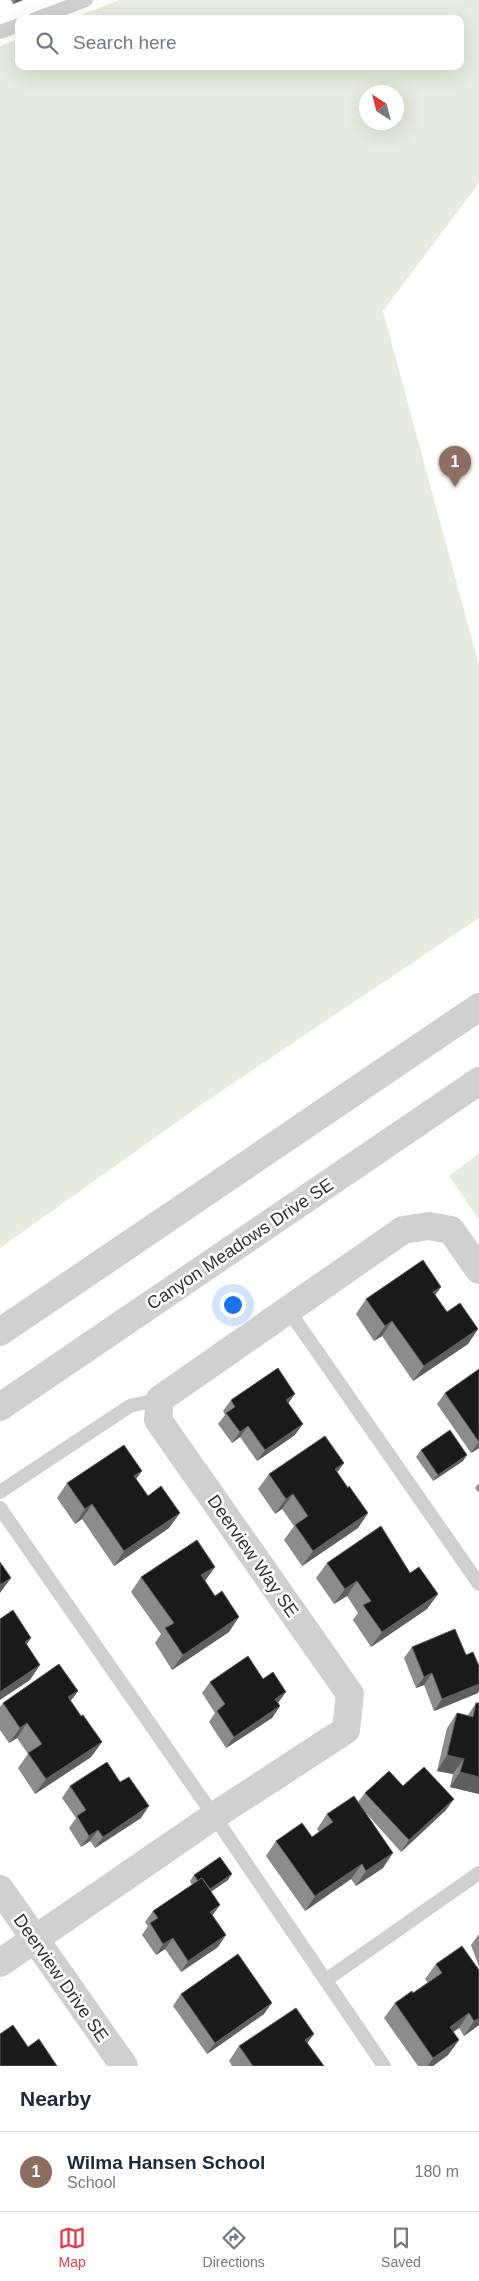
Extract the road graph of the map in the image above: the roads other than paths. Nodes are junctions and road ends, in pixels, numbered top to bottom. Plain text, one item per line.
1 (86, 0) edge
2 (47, 15) edge
3 (15, 26) edge
4 (0, 32) edge
5 (479, 1007) edge
6 (479, 1082) edge
7 (479, 1270) edge
8 (289, 1311) junction
9 (0, 1332) edge
10 (160, 1399) junction
11 (0, 1408) edge
12 (0, 1492) edge
13 (0, 1508) edge
14 (479, 1584) edge
15 (214, 1816) junction
16 (479, 1873) edge
17 (0, 1889) edge
18 (33, 1939) junction
19 (0, 1963) edge
20 (326, 1980) junction
21 (124, 2066) edge
22 (384, 2066) edge

1 - 2 lane
3 - 4 lane
5 - 9 street
6 - 11 street, Canyon Meadows Drive SE
7 - 8 street
8 - 10 street
8 - 14 lane
10 - 12 lane
10 - 15 street, Deerview Way SE
13 - 15 lane
15 - 18 street, Deerview Way SE
15 - 20 lane
16 - 20 lane
17 - 18 street, Deerview Drive SE
18 - 19 street, Deerview Way SE
18 - 21 street, Deerview Drive SE
20 - 22 lane

